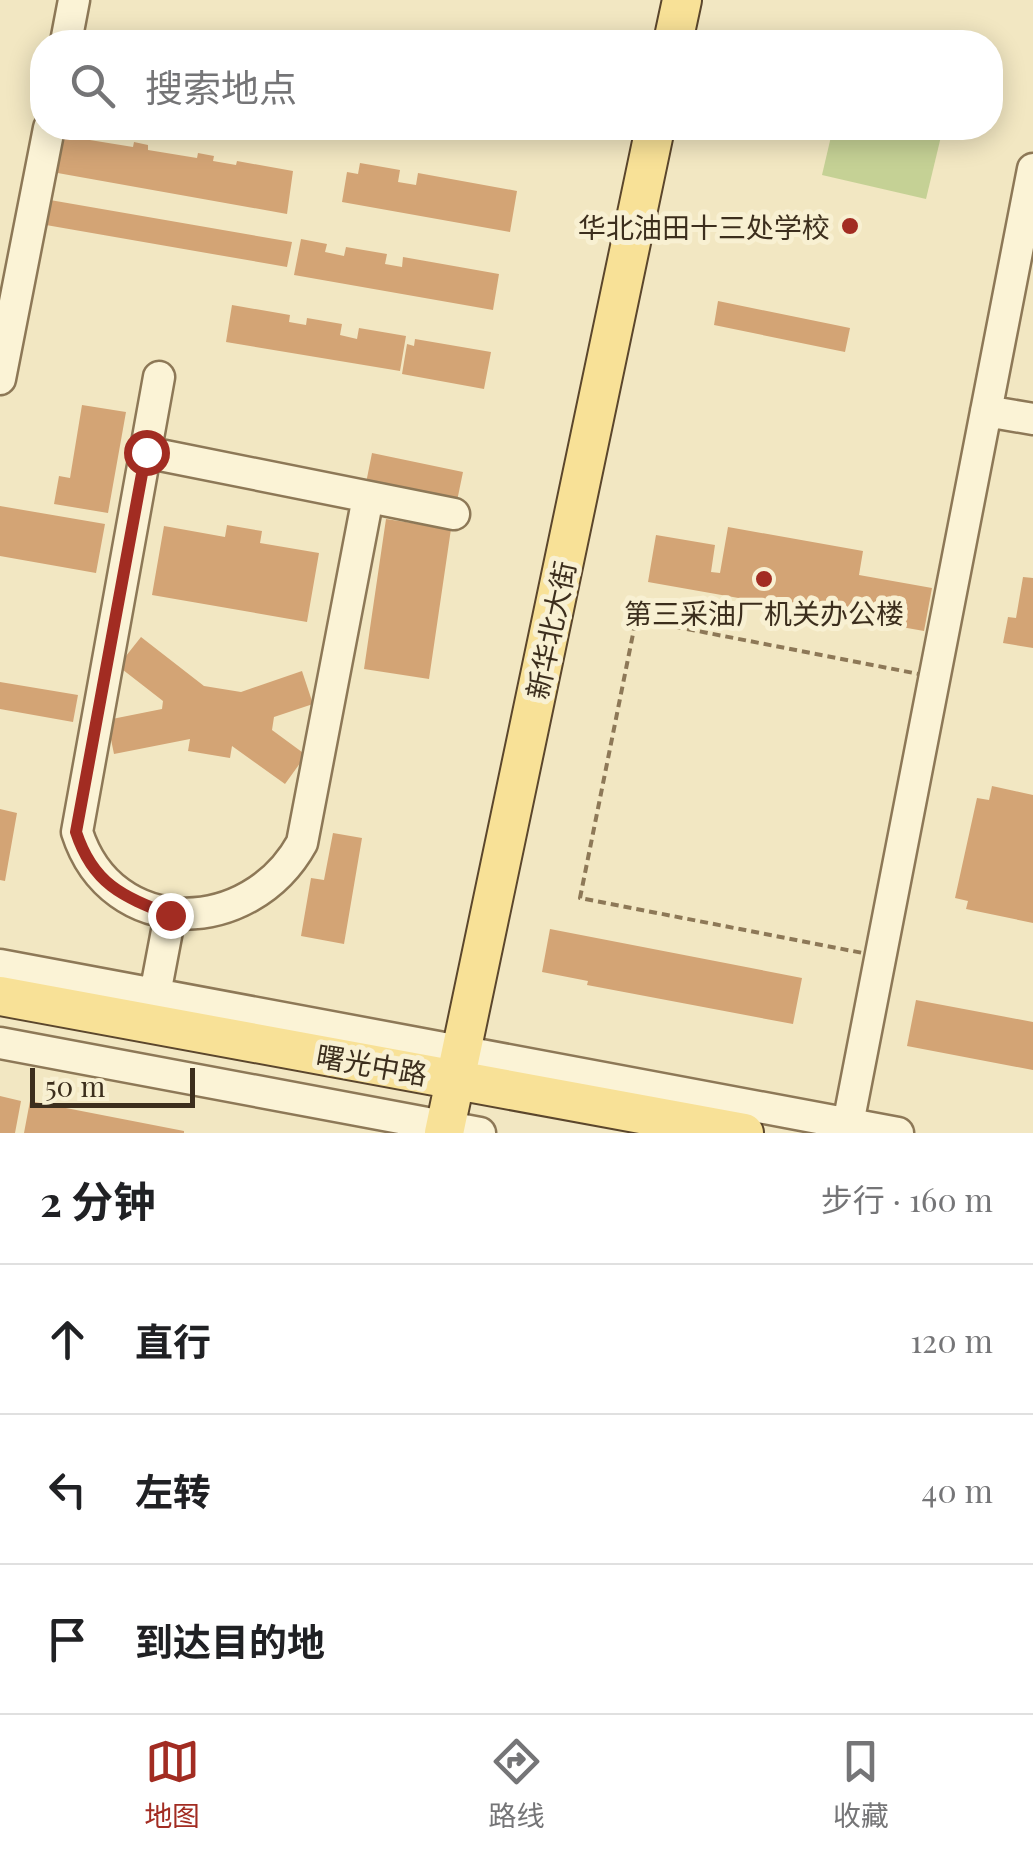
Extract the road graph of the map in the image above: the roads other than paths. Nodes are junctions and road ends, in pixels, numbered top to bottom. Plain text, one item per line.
1 (74, 0) edge
2 (658, 0) edge
3 (682, 0) edge
4 (68, 30) edge
5 (652, 30) edge
6 (676, 30) edge
7 (47, 140) edge
8 (629, 140) edge
9 (652, 140) edge
10 (1033, 169) edge
11 (159, 377) dead end
12 (0, 379) edge
13 (986, 411) junction
14 (1033, 419) edge
15 (146, 452) junction
16 (368, 497) junction
17 (454, 514) dead end
18 (170, 915) junction
19 (0, 965) edge
20 (0, 996) edge
21 (152, 1008) junction
22 (0, 1019) edge
23 (0, 1043) edge
24 (443, 1100) edge
25 (848, 1124) junction
26 (618, 1133) edge
27 (744, 1133) edge
28 (898, 1133) edge

1 - 4 street
2 - 5 main road
3 - 6 main road
7 - 12 street
8 - 24 main road, 新华北大街
9 - 24 main road, 新华北大街
10 - 13 street
11 - 15 street
13 - 14 street
13 - 25 street
15 - 16 street
15 - 18 street
16 - 17 street
16 - 18 street
18 - 21 street
19 - 21 street
20 - 21 main road, 曙光中路
21 - 24 main road, 曙光中路
22 - 24 main road, 曙光中路
23 - 24 street
24 - 25 street
24 - 26 main road, 曙光中路
24 - 27 main road, 曙光中路
25 - 28 street

